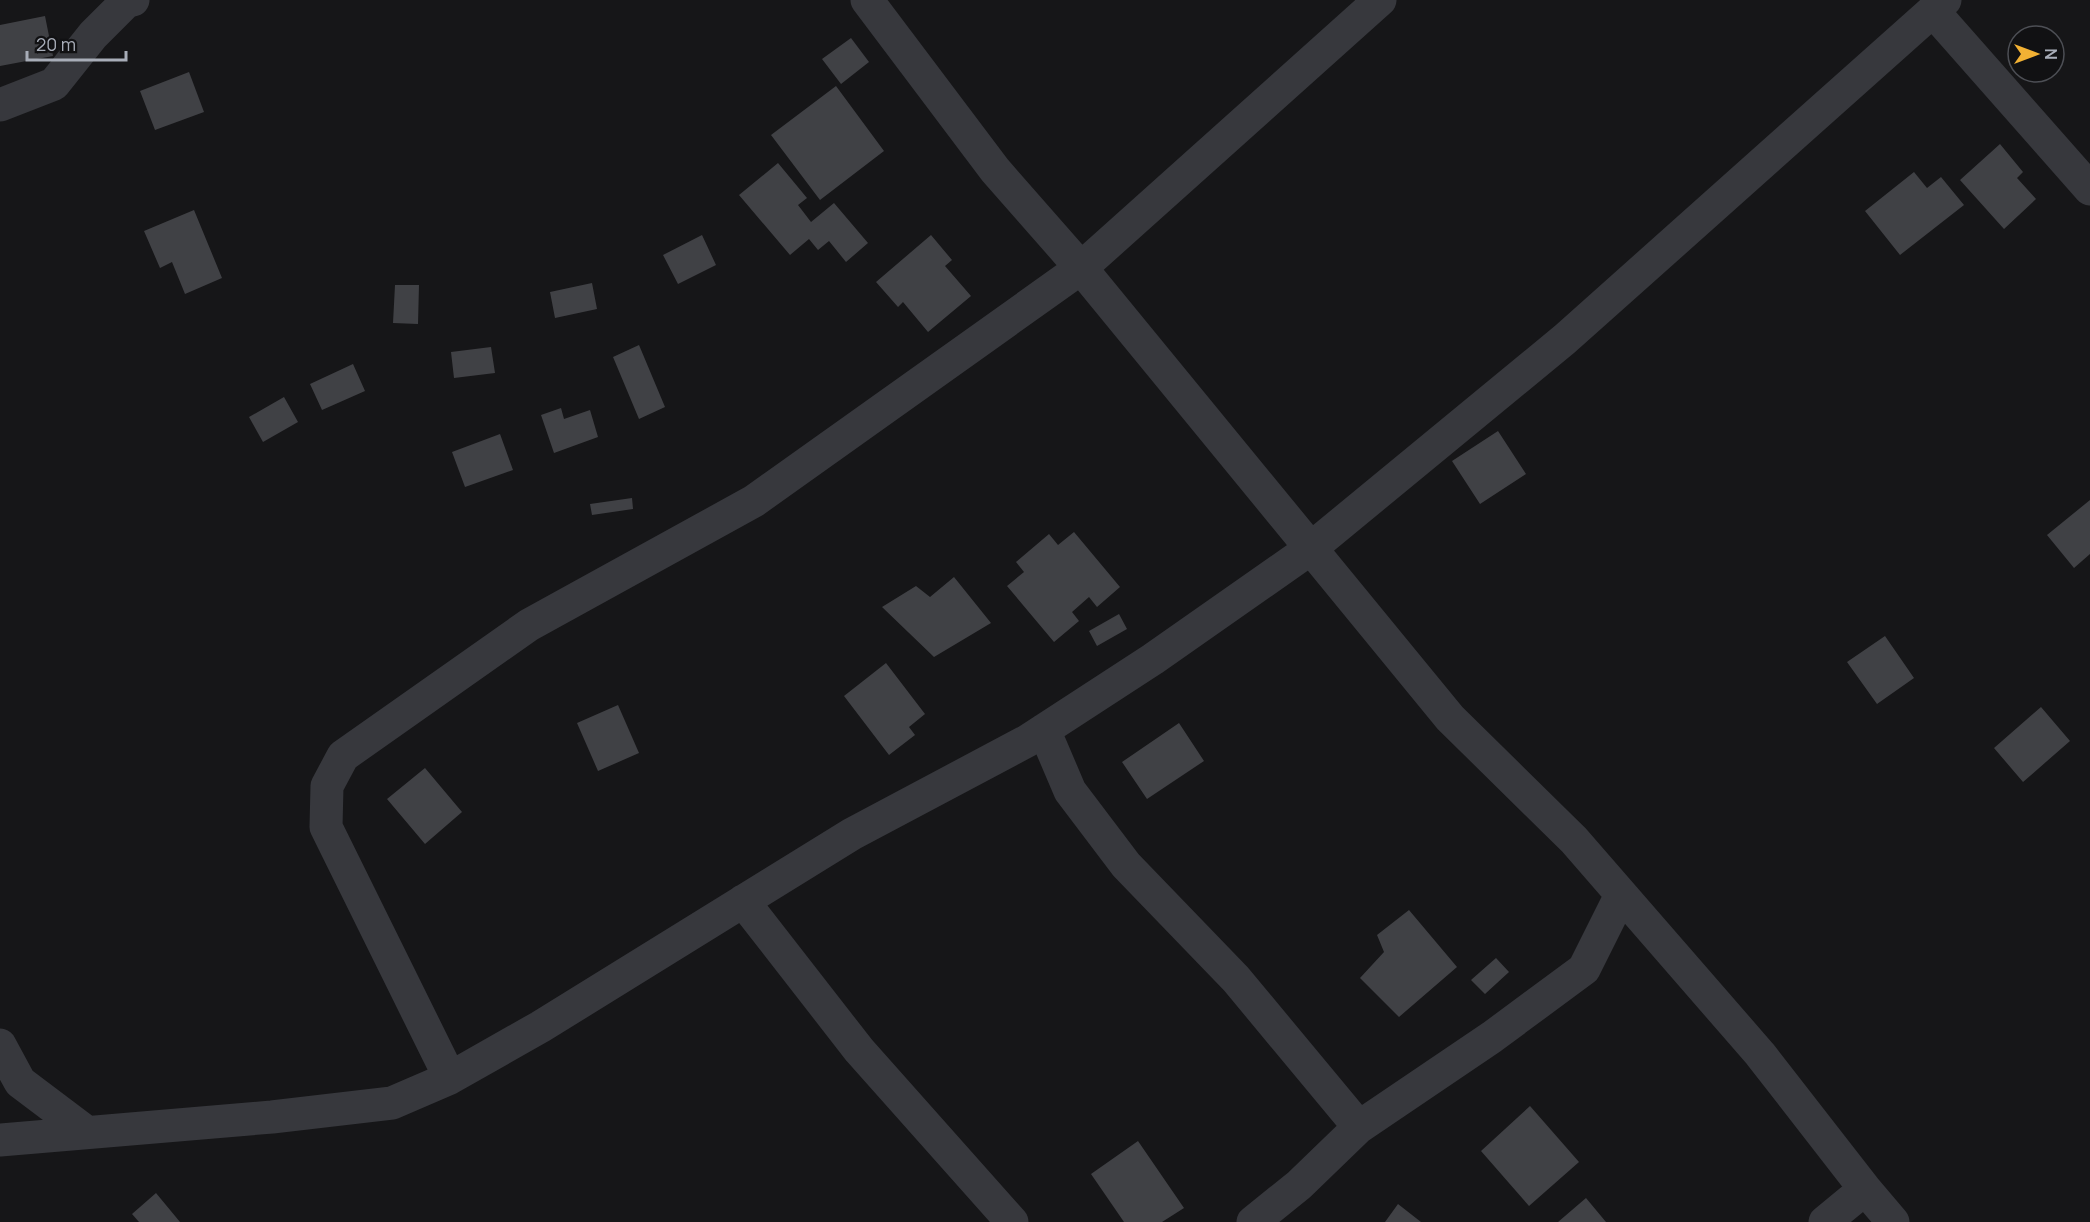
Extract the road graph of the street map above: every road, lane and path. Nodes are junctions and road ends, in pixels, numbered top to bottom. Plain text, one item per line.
1 (133, 0) edge
2 (867, 0) edge
3 (1380, 0) edge
4 (1939, 5) edge
5 (0, 105) edge
6 (2090, 189) edge
7 (1081, 268) junction
8 (1310, 549) junction
9 (1044, 729) junction
10 (1621, 895) junction
11 (743, 901) junction
12 (0, 1045) edge
13 (450, 1078) junction
14 (1359, 1127) junction
15 (85, 1131) junction
16 (0, 1140) edge
17 (1865, 1189) junction
18 (1012, 1222) edge
19 (1253, 1222) edge
20 (1825, 1222) edge
21 (1893, 1222) edge

1 - 5 street
2 - 7 street
3 - 7 street
4 - 6 street
4 - 8 street
7 - 8 street
7 - 13 street
8 - 9 street
8 - 10 street
9 - 11 street
9 - 14 street
10 - 14 street
10 - 17 street
11 - 13 street
11 - 18 street
12 - 15 street
13 - 15 street
14 - 19 street
15 - 16 street
17 - 20 street
17 - 21 street

